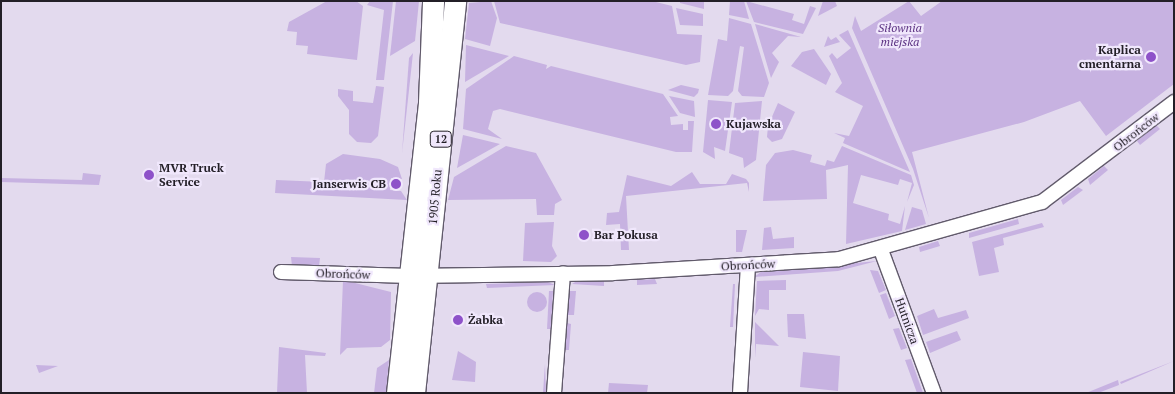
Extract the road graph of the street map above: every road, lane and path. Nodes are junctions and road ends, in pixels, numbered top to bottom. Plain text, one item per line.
1 (434, 1) edge
2 (455, 1) edge
3 (1174, 102) edge
4 (881, 250) junction
5 (748, 265) junction
6 (281, 272) dead end
7 (563, 273) junction
8 (419, 276) junction
9 (398, 393) edge
10 (414, 393) edge
11 (554, 393) edge
12 (740, 393) edge
13 (934, 393) edge

1 - 8 main road, 1905 Roku / 12
2 - 8 main road, 1905 Roku / 12
3 - 4 street, Obrońców
4 - 5 street, Obrońców
4 - 13 street, Hutnicza
5 - 7 street, Obrońców
5 - 12 street
6 - 8 street, Obrońców
7 - 8 street, Obrońców
7 - 11 street
8 - 9 main road, 1905 Roku / 12
8 - 10 main road, 1905 Roku / 12

